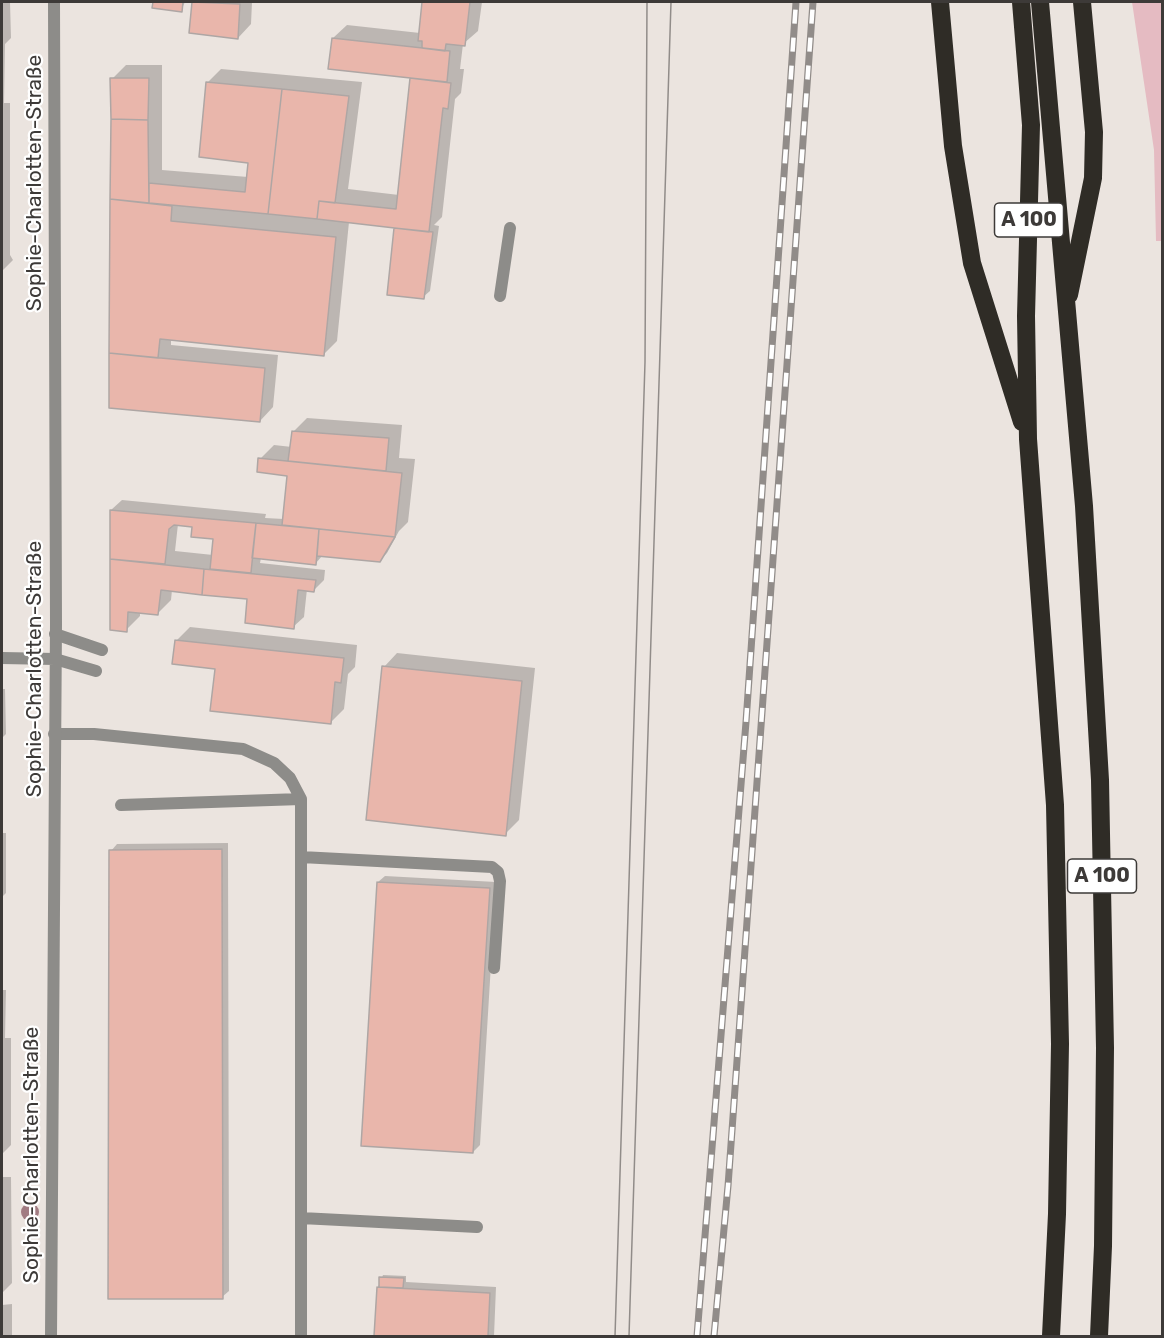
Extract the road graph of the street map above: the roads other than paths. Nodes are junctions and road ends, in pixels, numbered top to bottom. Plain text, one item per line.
1 (54, 2) edge
2 (940, 2) edge
3 (1021, 2) edge
4 (1040, 2) edge
5 (1082, 2) edge
6 (510, 228) dead end
7 (500, 296) dead end
8 (1065, 315) junction
9 (1028, 439) junction
10 (55, 634) junction
11 (102, 650) dead end
12 (2, 658) edge
13 (55, 659) junction
14 (96, 671) dead end
15 (54, 734) junction
16 (301, 799) junction
17 (121, 805) dead end
18 (301, 857) junction
19 (494, 968) dead end
20 (301, 1218) junction
21 (477, 1227) dead end
22 (51, 1336) edge
23 (302, 1336) edge
24 (1051, 1336) edge
25 (1099, 1336) edge

1 - 10 street, Sophie-Charlotten-Straße
2 - 9 highway
3 - 9 highway, A 100
4 - 8 highway, A 100
5 - 8 highway
6 - 7 street
8 - 25 highway, A 100
9 - 24 highway, A 100
10 - 11 street
10 - 13 street, Sophie-Charlotten-Straße
12 - 13 street
13 - 14 street
13 - 15 street, Sophie-Charlotten-Straße
15 - 16 street
15 - 22 street, Sophie-Charlotten-Straße
16 - 17 street
16 - 18 street
18 - 19 street
18 - 20 street
20 - 21 street
20 - 23 street

